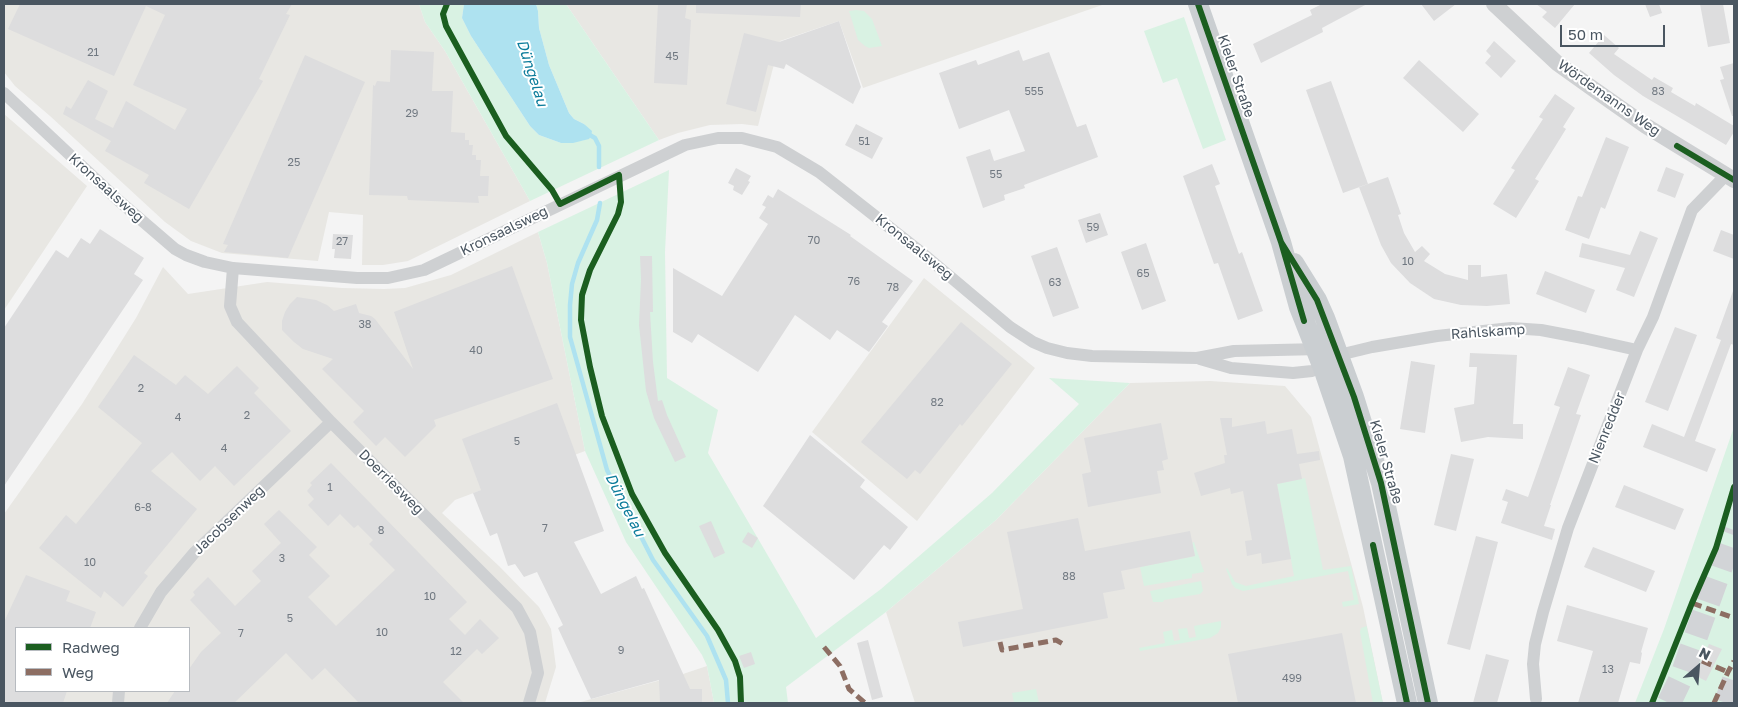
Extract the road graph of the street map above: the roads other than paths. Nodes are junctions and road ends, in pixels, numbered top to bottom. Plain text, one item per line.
1 (1198, 4) edge
2 (1494, 4) edge
3 (4, 94) edge
4 (1730, 178) edge
5 (1281, 242) junction
6 (233, 268) junction
7 (1315, 348) junction
8 (1637, 350) junction
9 (1339, 355) junction
10 (1197, 358) junction
11 (1323, 368) junction
12 (331, 422) junction
13 (141, 627) edge
14 (1536, 699) dead end
15 (529, 703) edge
16 (1407, 703) edge
17 (1428, 703) edge

1 - 5 main road, Kieler Straße
2 - 4 street, Wördemanns Weg
3 - 6 street, Kronsaalsweg
4 - 8 street, Nienredder
5 - 7 main road, Kieler Straße
5 - 9 main road, Kieler Straße
6 - 10 street, Kronsaalsweg
6 - 12 street, Doerriesweg
7 - 9 street, Kronsaalsweg
7 - 10 street, Kronsaalsweg
7 - 11 main road, Kieler Straße
8 - 9 street, Rahlskamp
8 - 14 street, Nienredder
9 - 11 street, Kronsaalsweg
9 - 17 main road, Kieler Straße
10 - 11 street, Kronsaalsweg
11 - 16 main road, Kieler Straße
12 - 13 street, Jacobsenweg
12 - 15 street, Doerriesweg

